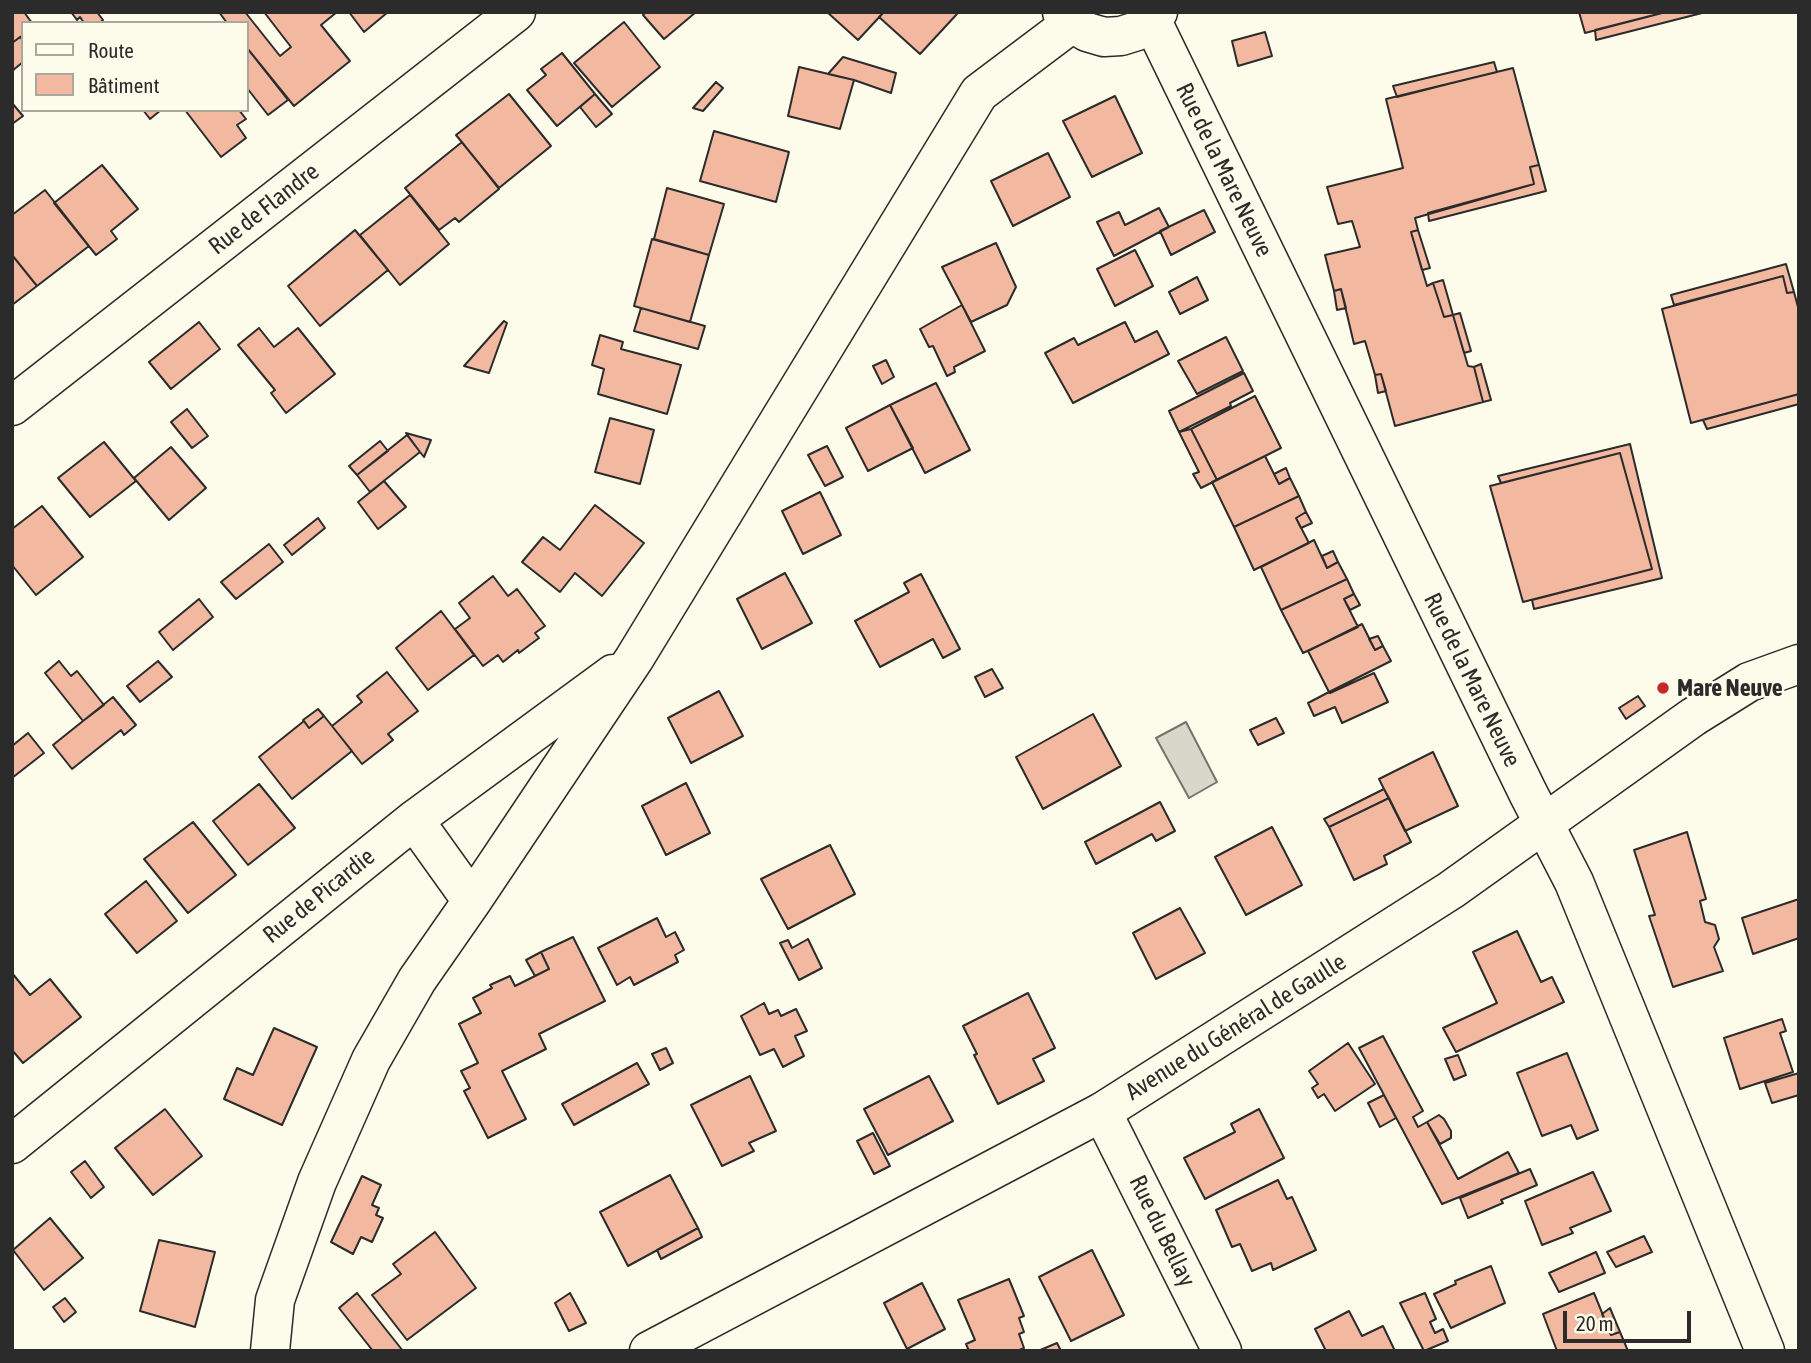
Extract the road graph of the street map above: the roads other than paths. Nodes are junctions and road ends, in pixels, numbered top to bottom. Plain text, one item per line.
1 (516, 12) edge
2 (1155, 17) edge
3 (1067, 18) edge
4 (12, 406) edge
5 (634, 659) junction
6 (1799, 664) edge
7 (414, 820) junction
8 (1544, 823) junction
9 (472, 901) junction
10 (1102, 1112) junction
11 (12, 1144) edge
12 (652, 1350) edge
13 (270, 1351) edge
14 (1222, 1351) edge
15 (1765, 1351) edge

1 - 4 street, Rue de Flandre
2 - 3 street
2 - 8 street, Rue de la Mare Neuve
3 - 5 street
5 - 7 street, Rue de Picardie
5 - 9 street
6 - 8 street, Avenue du Général de Gaulle
7 - 9 street
7 - 11 street, Rue de Picardie
8 - 10 street, Avenue du Général de Gaulle
8 - 15 street, Rue de la Mare Neuve
9 - 13 street
10 - 12 street, Avenue du Général de Gaulle
10 - 14 street, Rue du Bellay

